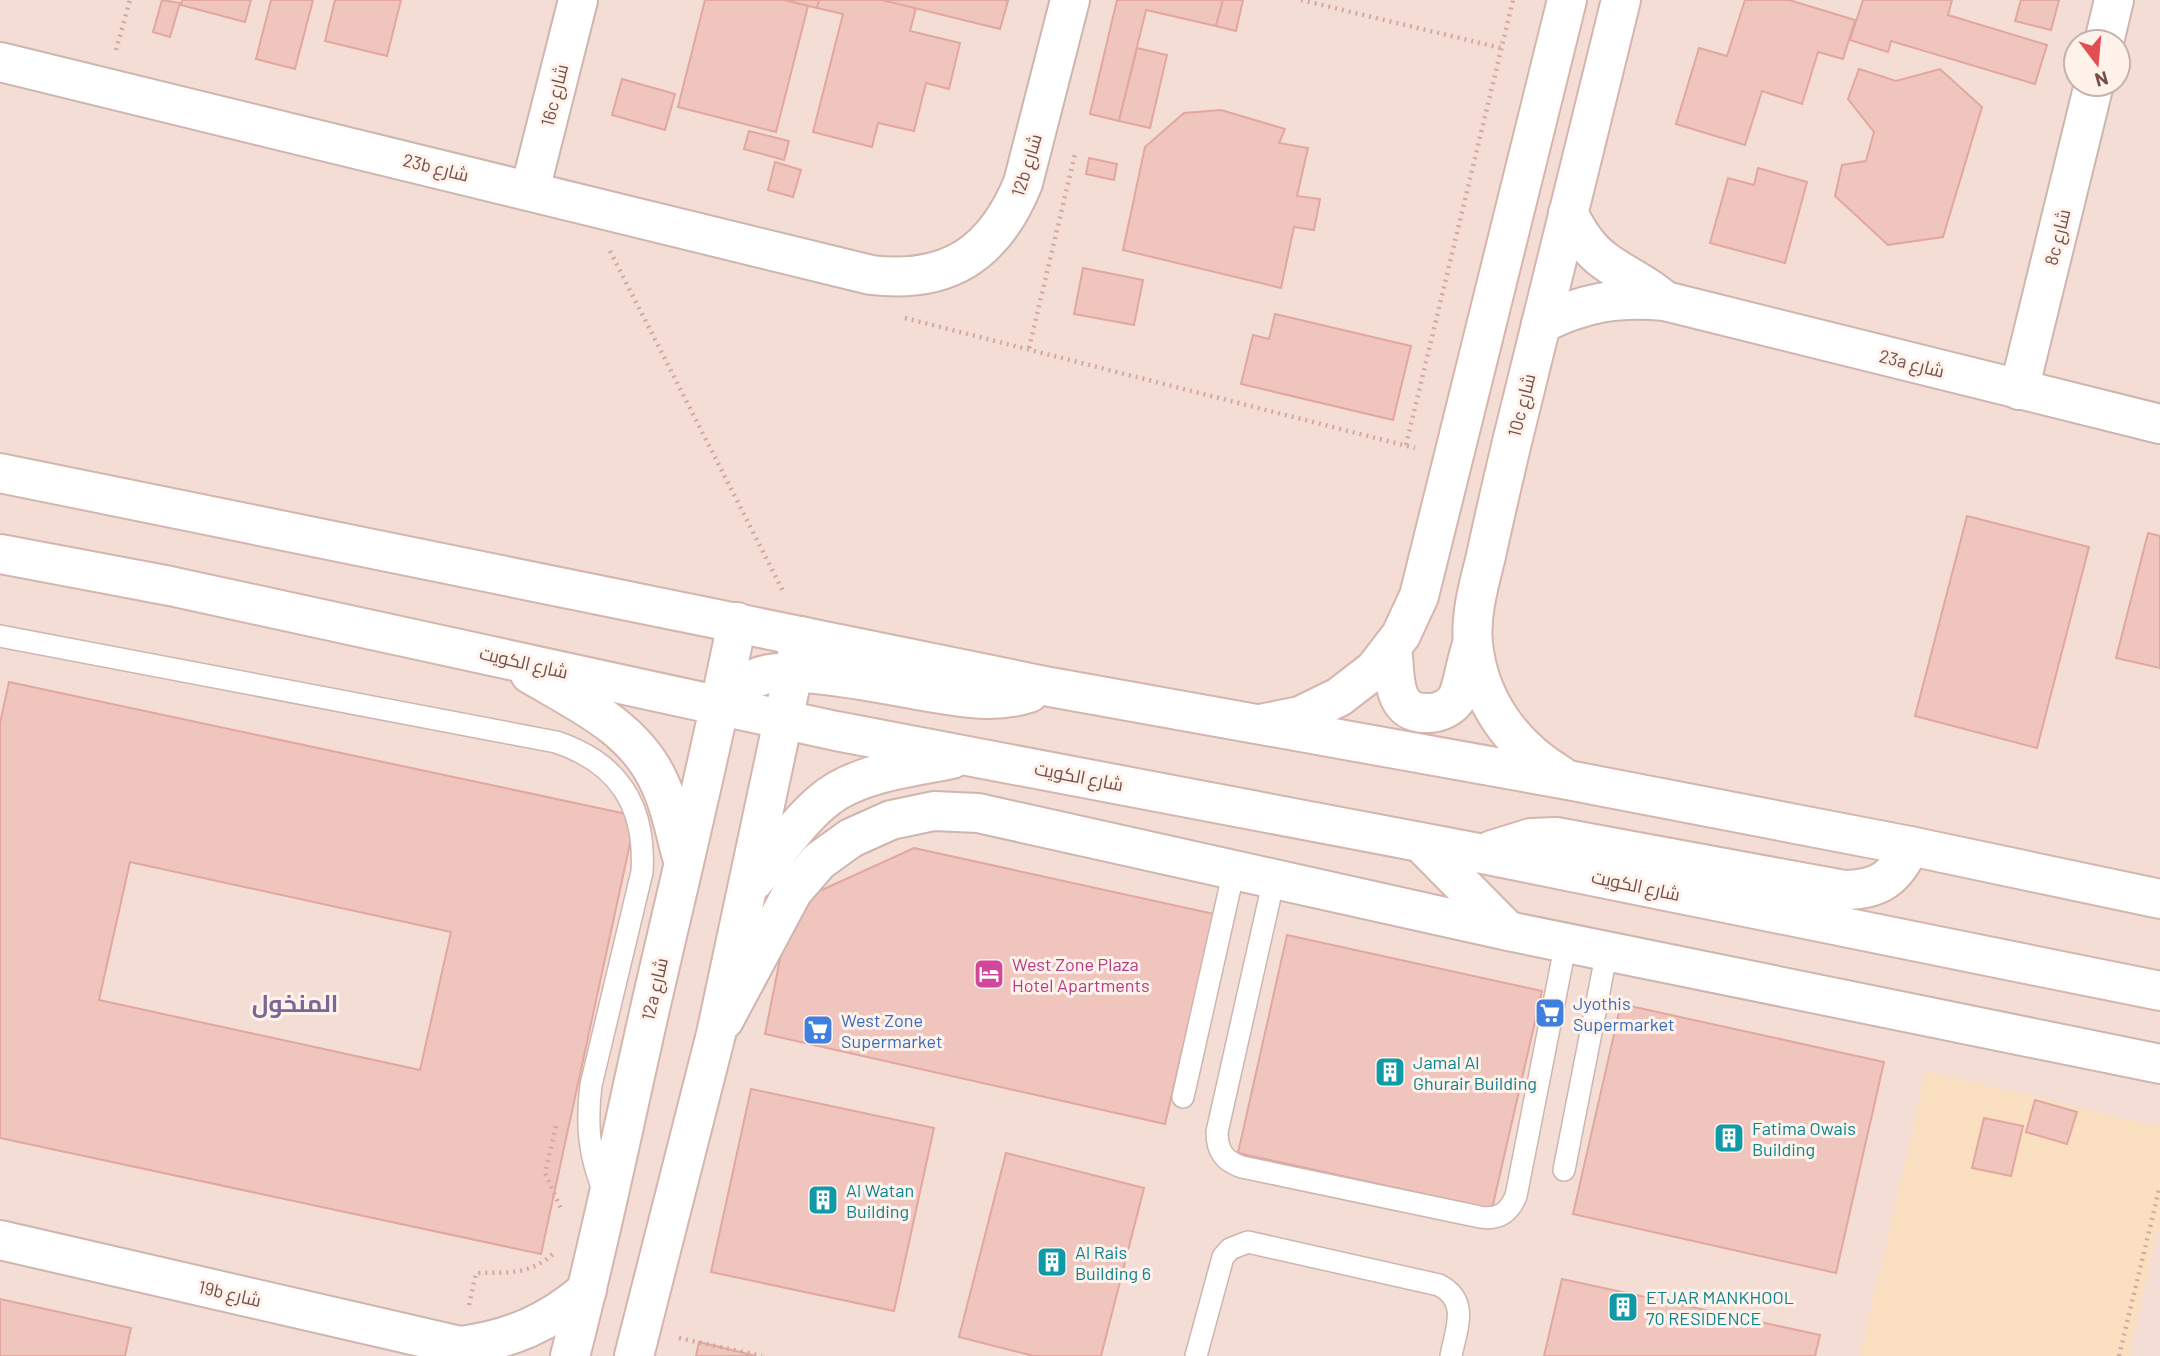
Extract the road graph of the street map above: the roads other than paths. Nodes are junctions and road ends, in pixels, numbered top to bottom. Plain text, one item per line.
1 (579, 0) edge
2 (1070, 0) edge
3 (1567, 0) edge
4 (1621, 0) edge
5 (2114, 0) edge
6 (2107, 28) edge
7 (0, 62) edge
8 (2091, 98) edge
9 (530, 190) junction
10 (1568, 213) junction
11 (871, 275) joint
12 (1665, 301) junction
13 (1541, 324) junction
14 (2019, 390) junction
15 (2160, 424) edge
16 (0, 473) edge
17 (0, 554) edge
18 (737, 622) junction
19 (0, 636) edge
20 (795, 637) junction
21 (1473, 643) junction
22 (1392, 647) junction
23 (501, 656) junction
24 (720, 707) junction
25 (784, 720) junction
26 (1257, 724) junction
27 (969, 755) junction
28 (1568, 780) junction
29 (1420, 842) junction
30 (1910, 846) junction
31 (1483, 853) junction
32 (683, 862) junction
33 (1234, 870) junction
34 (1274, 879) junction
35 (747, 889) junction
36 (2160, 899) edge
37 (1508, 931) junction
38 (1566, 942) junction
39 (1607, 951) junction
40 (2160, 991) edge
41 (716, 1034) junction
42 (2160, 1064) edge
43 (1183, 1097) dead end
44 (1563, 1170) dead end
45 (606, 1198) junction
46 (0, 1240) edge
47 (587, 1290) junction
48 (637, 1343) edge
49 (467, 1351) edge
50 (570, 1356) edge
51 (1196, 1356) edge
52 (1451, 1356) edge

1 - 9 street, 16c شارع
2 - 11 street, 12b شارع
3 - 22 street
4 - 10 street, 10c شارع
5 - 6 street
7 - 9 street, 23b شارع
8 - 14 street, 8c شارع
9 - 11 street, 23b شارع
10 - 12 street, 23a شارع
10 - 13 street, 10c شارع
12 - 13 street, 23a شارع
12 - 14 street, 23a شارع
13 - 21 street, 10c شارع
14 - 15 street, 23a شارع
16 - 18 street
17 - 23 street, شارع الكويت
18 - 20 street
18 - 24 street, 12a شارع
19 - 45 lane
20 - 24 street
20 - 25 street
20 - 26 street
21 - 22 street
21 - 28 street, 10c شارع
22 - 26 street
23 - 24 street, شارع الكويت
23 - 32 street
24 - 25 street, شارع الكويت
24 - 32 street, 12a شارع
25 - 27 street, شارع الكويت
25 - 35 street
26 - 28 street
27 - 29 street, شارع الكويت
27 - 35 street
28 - 30 street
29 - 31 street, شارع الكويت
29 - 37 street
30 - 31 street
30 - 36 street
31 - 40 street, شارع الكويت
32 - 45 street, 12a شارع
33 - 34 street
33 - 41 street
33 - 43 lane
34 - 37 street
34 - 38 lane
35 - 41 street
37 - 38 street
38 - 39 street
39 - 42 street
39 - 44 lane
41 - 48 street
45 - 47 street, 12a شارع
46 - 49 street, 19b شارع
47 - 49 street, 19b شارع
47 - 50 street, 12a شارع
51 - 52 lane

